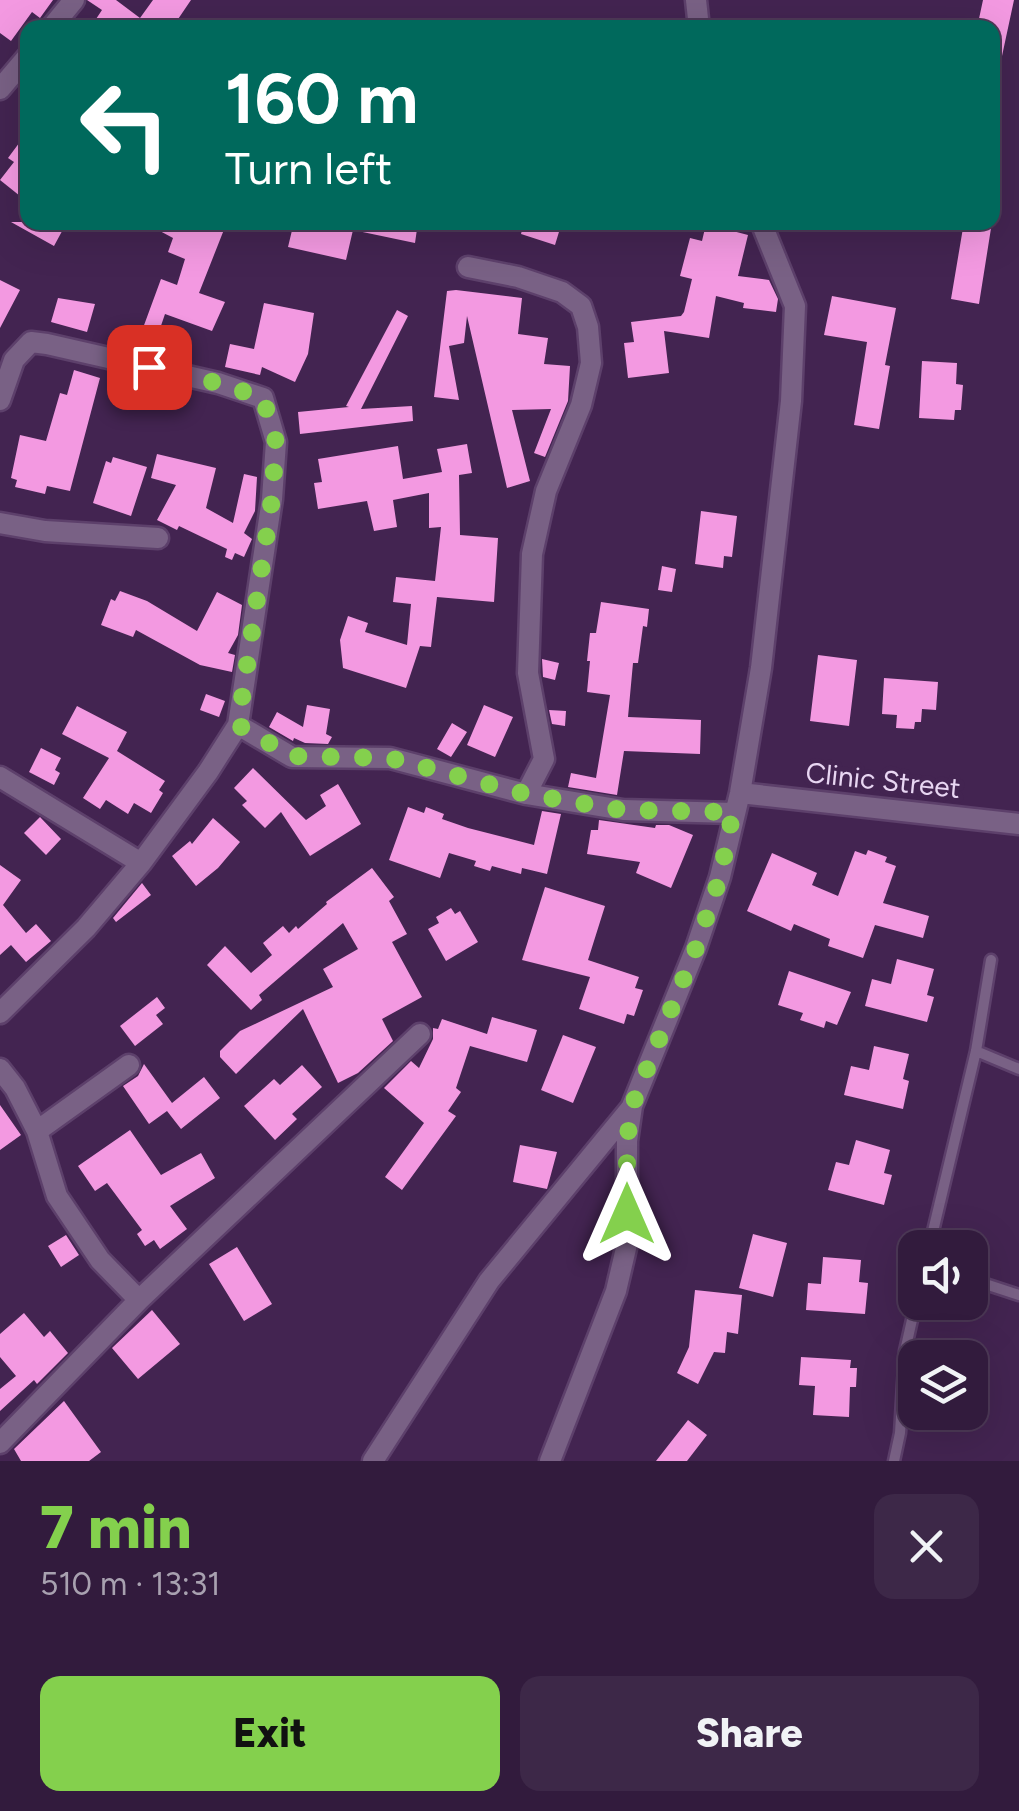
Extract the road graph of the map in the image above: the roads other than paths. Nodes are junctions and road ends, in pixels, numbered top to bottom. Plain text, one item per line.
1 (74, 0) edge
2 (58, 20) edge
3 (20, 65) edge
4 (0, 89) edge
5 (764, 230) edge
6 (468, 267) dead end
7 (0, 400) edge
8 (0, 523) edge
9 (158, 538) dead end
10 (238, 725) junction
11 (0, 777) edge
12 (526, 794) junction
13 (736, 803) junction
14 (1019, 824) edge
15 (142, 863) junction
16 (991, 960) dead end
17 (0, 1012) edge
18 (420, 1034) dead end
19 (976, 1051) junction
20 (128, 1065) dead end
21 (0, 1069) edge
22 (1019, 1069) edge
23 (632, 1106) junction
24 (37, 1131) junction
25 (933, 1230) edge
26 (988, 1284) edge
27 (1019, 1295) edge
28 (139, 1300) junction
29 (912, 1320) edge
30 (0, 1443) edge
31 (373, 1461) edge
32 (550, 1461) edge
33 (894, 1461) edge

1 - 2 street
3 - 4 street
5 - 13 street
6 - 12 street
7 - 10 street
8 - 9 street
10 - 12 street, Clinic Street
10 - 15 street
11 - 15 street
12 - 13 street, Clinic Street
13 - 14 street, Clinic Street
13 - 23 street
15 - 17 street
16 - 19 lane
18 - 28 street
19 - 22 lane
19 - 25 lane
20 - 24 street
21 - 24 street
23 - 31 street
23 - 32 street
24 - 28 street
26 - 27 lane
28 - 30 street
29 - 33 lane

